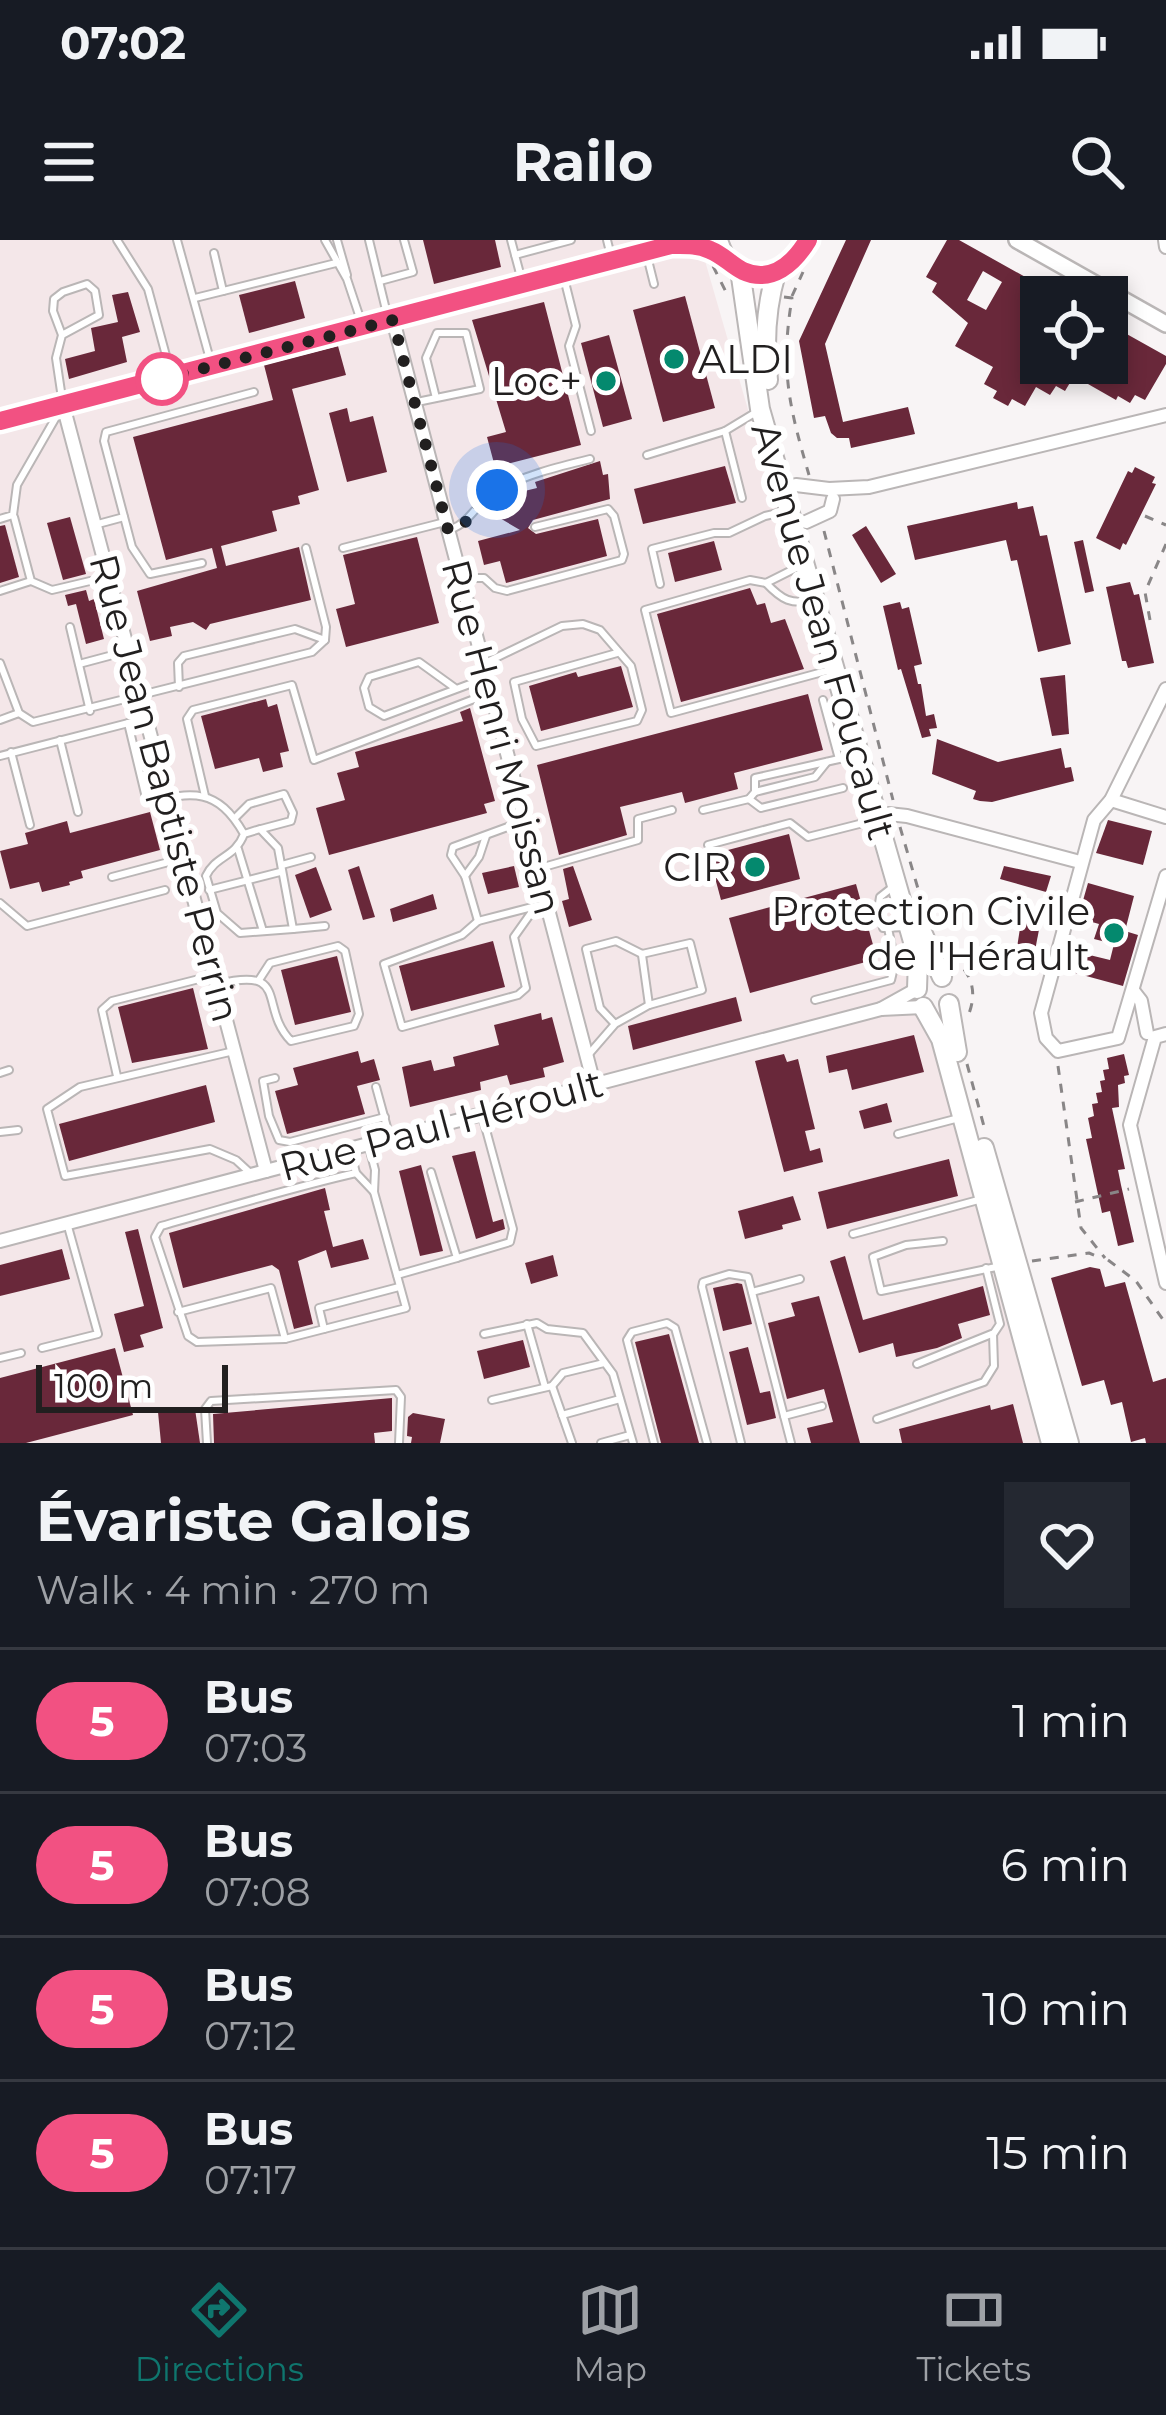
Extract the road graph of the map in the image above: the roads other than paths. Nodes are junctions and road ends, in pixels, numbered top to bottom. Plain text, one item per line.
1 (117, 240) edge
2 (177, 240) edge
3 (325, 240) edge
4 (337, 240) edge
5 (368, 240) edge
6 (404, 240) edge
7 (511, 240) edge
8 (571, 240) edge
9 (608, 240) edge
10 (808, 240) edge
11 (1017, 240) edge
12 (675, 242) edge
13 (721, 248) edge
14 (646, 252) junction
15 (214, 253) dead end
16 (515, 255) junction
17 (612, 261) junction
18 (336, 263) junction
19 (740, 270) junction
20 (776, 273) junction
21 (562, 274) junction
22 (347, 279) junction
23 (380, 281) junction
24 (523, 284) junction
25 (653, 284) dead end
26 (223, 291) junction
27 (195, 298) junction
28 (391, 320) junction
29 (1165, 321) edge
30 (363, 328) junction
31 (62, 335) junction
32 (212, 367) junction
33 (171, 377) junction
34 (254, 392) dead end
35 (436, 398) junction
36 (414, 403) junction
37 (63, 405) junction
38 (760, 409) junction
39 (1166, 415) edge
40 (0, 421) edge
41 (591, 431) dead end
42 (725, 431) junction
43 (646, 454) dead end
44 (590, 459) dead end
45 (805, 487) junction
46 (742, 498) dead end
47 (833, 499) dead end
48 (13, 515) junction
49 (806, 515) junction
50 (124, 517) junction
51 (0, 519) edge
52 (94, 525) junction
53 (447, 526) junction
54 (535, 527) dead end
55 (306, 548) dead end
56 (343, 548) dead end
57 (202, 563) dead end
58 (805, 563) junction
59 (461, 578) junction
60 (32, 581) junction
61 (90, 581) dead end
62 (766, 583) junction
63 (660, 584) dead end
64 (0, 591) edge
65 (816, 600) junction
66 (70, 627) dead end
67 (326, 640) junction
68 (616, 653) junction
69 (110, 656) dead end
70 (0, 663) edge
71 (79, 664) junction
72 (836, 668) junction
73 (486, 678) junction
74 (179, 687) junction
75 (455, 688) junction
76 (1166, 689) edge
77 (142, 698) junction
78 (823, 700) dead end
79 (90, 711) junction
80 (19, 713) junction
81 (147, 718) junction
82 (0, 719) edge
83 (522, 719) junction
84 (128, 723) junction
85 (498, 725) junction
86 (60, 740) junction
87 (858, 748) junction
88 (10, 752) junction
89 (0, 756) edge
90 (838, 759) junction
91 (828, 761) junction
92 (843, 788) dead end
93 (205, 796) junction
94 (752, 796) junction
95 (168, 797) junction
96 (1111, 800) junction
97 (672, 810) dead end
98 (703, 810) dead end
99 (78, 812) dead end
100 (888, 816) junction
101 (1166, 817) edge
102 (235, 818) junction
103 (524, 821) junction
104 (30, 825) dead end
105 (260, 829) junction
106 (487, 833) junction
107 (244, 834) junction
108 (708, 845) dead end
109 (238, 849) junction
110 (311, 857) dead end
111 (184, 858) junction
112 (1080, 862) junction
113 (281, 868) junction
114 (536, 869) junction
115 (465, 876) junction
116 (1166, 876) edge
117 (112, 878) dead end
118 (248, 880) junction
119 (165, 890) dead end
120 (209, 890) junction
121 (0, 902) edge
122 (541, 905) junction
123 (478, 921) junction
124 (326, 926) dead end
125 (908, 926) junction
126 (293, 929) junction
127 (263, 931) junction
128 (642, 954) junction
129 (942, 977) junction
130 (216, 979) junction
131 (260, 980) junction
132 (1134, 992) junction
133 (920, 998) junction
134 (815, 1000) dead end
135 (950, 1004) junction
136 (649, 1005) junction
137 (615, 1024) junction
138 (1156, 1035) edge
139 (1118, 1038) junction
140 (235, 1050) junction
141 (587, 1057) junction
142 (10, 1070) dead end
143 (0, 1072) edge
144 (116, 1076) junction
145 (275, 1078) dead end
146 (594, 1084) junction
147 (376, 1087) dead end
148 (482, 1115) junction
149 (385, 1117) junction
150 (963, 1118) junction
151 (18, 1130) dead end
152 (0, 1132) edge
153 (898, 1134) dead end
154 (390, 1138) junction
155 (368, 1144) junction
156 (350, 1148) junction
157 (266, 1171) junction
158 (431, 1172) dead end
159 (356, 1173) junction
160 (251, 1175) junction
161 (374, 1192) junction
162 (985, 1198) junction
163 (68, 1223) junction
164 (853, 1234) dead end
165 (943, 1240) dead end
166 (0, 1241) edge
167 (457, 1258) junction
168 (1003, 1266) junction
169 (398, 1275) junction
170 (800, 1279) dead end
171 (1166, 1283) edge
172 (400, 1286) junction
173 (752, 1292) junction
174 (178, 1312) junction
175 (527, 1324) junction
176 (324, 1329) junction
177 (484, 1334) dead end
178 (993, 1334) junction
179 (285, 1339) junction
180 (42, 1348) dead end
181 (21, 1353) dead end
182 (0, 1358) edge
183 (604, 1363) junction
184 (917, 1364) dead end
185 (549, 1386) junction
186 (620, 1399) junction
187 (492, 1400) dead end
188 (822, 1406) dead end
189 (562, 1415) junction
190 (784, 1416) junction
191 (877, 1419) dead end
192 (632, 1439) edge
193 (207, 1443) edge
194 (399, 1443) edge
195 (572, 1443) edge
196 (601, 1443) edge
197 (654, 1443) edge
198 (707, 1443) edge
199 (741, 1443) edge
200 (791, 1443) edge
201 (1051, 1443) edge
202 (1070, 1443) edge

1 - 33 lane
2 - 27 lane
3 - 18 lane
4 - 22 lane
5 - 23 lane
6 - 23 lane
7 - 16 lane
8 - 16 lane
9 - 17 lane
10 - 20 main road
11 - 29 street
12 - 13 street
12 - 14 street
13 - 19 main road
14 - 17 street
14 - 25 lane
15 - 26 lane
16 - 24 lane
17 - 21 street
18 - 22 lane
18 - 26 lane
19 - 20 main road
19 - 38 main road, Avenue Jean Foucault
20 - 45 main road, Avenue Jean Foucault
21 - 24 street
21 - 41 lane
22 - 30 lane
23 - 28 lane
24 - 28 street
26 - 27 lane
27 - 32 lane
28 - 30 street
28 - 36 street, Rue Henri Moissan
30 - 32 street
31 - 31 lane
31 - 37 lane
32 - 33 street
33 - 37 street
34 - 50 lane
35 - 35 lane
35 - 36 lane
36 - 53 street, Rue Henri Moissan
37 - 40 street
37 - 48 lane
37 - 52 street, Rue Jean Baptiste Perrin
38 - 42 lane
38 - 49 main road, Avenue Jean Foucault
39 - 45 street
42 - 43 lane
42 - 46 lane
44 - 53 lane
45 - 49 main road, Avenue Jean Foucault
47 - 49 street
48 - 51 lane
48 - 60 lane
49 - 58 main road, Avenue Jean Foucault
49 - 63 lane
49 - 100 main road, Avenue Jean Foucault
50 - 52 lane
50 - 57 lane
52 - 77 street, Rue Jean Baptiste Perrin
53 - 56 lane
53 - 59 street, Rue Henri Moissan
54 - 59 lane
55 - 67 lane
58 - 62 lane
58 - 65 main road, Avenue Jean Foucault
59 - 73 street, Rue Henri Moissan
60 - 61 lane
60 - 64 lane
62 - 65 lane
62 - 72 lane
65 - 72 main road, Avenue Jean Foucault
66 - 71 lane
67 - 74 lane
67 - 74 lane
68 - 73 lane
68 - 83 lane
68 - 83 lane
69 - 71 lane
70 - 80 lane
71 - 79 lane
72 - 87 main road, Avenue Jean Foucault
73 - 75 lane
73 - 85 street, Rue Henri Moissan
73 - 93 lane
74 - 77 lane
75 - 75 lane
76 - 96 street
77 - 79 lane
77 - 81 street, Rue Jean Baptiste Perrin
78 - 90 lane
79 - 80 lane
80 - 82 lane
81 - 84 lane
81 - 95 street, Rue Jean Baptiste Perrin
83 - 85 lane
84 - 86 lane
84 - 95 lane
85 - 103 street, Rue Henri Moissan
86 - 88 lane
86 - 99 lane
87 - 90 lane
87 - 100 main road, Avenue Jean Foucault
88 - 89 lane
88 - 104 lane
90 - 91 lane
91 - 94 lane
91 - 94 lane
92 - 94 lane
93 - 95 lane
93 - 102 lane
94 - 98 lane
95 - 111 street, Rue Jean Baptiste Perrin
96 - 101 street
96 - 112 street
97 - 114 lane
100 - 108 lane
100 - 112 street
100 - 125 main road, Avenue Jean Foucault
100 - 129 main road, Avenue Jean Foucault
102 - 105 lane
102 - 107 lane
103 - 106 lane
103 - 114 street, Rue Henri Moissan
105 - 107 lane
105 - 113 lane
106 - 115 lane
106 - 115 lane
107 - 109 lane
109 - 118 lane
109 - 120 lane
110 - 113 lane
111 - 117 lane
111 - 130 street, Rue Jean Baptiste Perrin
112 - 139 street
113 - 118 lane
113 - 126 lane
114 - 122 street, Rue Henri Moissan
115 - 123 lane
116 - 132 street
118 - 120 lane
118 - 127 lane
119 - 121 lane
120 - 127 lane
122 - 123 lane
122 - 123 lane
122 - 141 street, Rue Henri Moissan
124 - 126 lane
125 - 133 main road, Avenue Jean Foucault
125 - 134 lane
126 - 127 lane
128 - 136 lane
128 - 136 lane
128 - 137 lane
129 - 133 main road
129 - 135 main road
130 - 131 lane
130 - 140 street, Rue Jean Baptiste Perrin
130 - 144 lane
131 - 131 lane
132 - 138 street
132 - 139 street
133 - 135 main road
133 - 146 street, Rue Paul Héroult
133 - 150 main road, Avenue Jean Foucault
135 - 168 main road, Avenue Jean Foucault
136 - 137 lane
137 - 141 lane
138 - 139 street
138 - 171 street
140 - 144 lane
140 - 157 street, Rue Jean Baptiste Perrin
141 - 146 street, Rue Henri Moissan
142 - 143 lane
144 - 160 lane
145 - 149 lane
146 - 148 street, Rue Paul Héroult
147 - 149 lane
148 - 154 street, Rue Paul Héroult
148 - 167 lane
149 - 154 lane
150 - 153 lane
150 - 162 main road, Avenue Jean Foucault
151 - 152 lane
154 - 155 street, Rue Paul Héroult
155 - 156 street, Rue Paul Héroult
155 - 161 lane
156 - 157 street, Rue Paul Héroult
156 - 159 lane
157 - 160 street, Rue Paul Héroult
158 - 167 lane
159 - 161 lane
159 - 174 lane
160 - 163 street, Rue Paul Héroult
161 - 169 lane
162 - 164 lane
162 - 168 main road, Avenue Jean Foucault
163 - 166 street, Rue Paul Héroult
163 - 180 lane
165 - 168 lane
167 - 169 lane
168 - 178 lane
168 - 201 main road, Avenue Jean Foucault
168 - 202 main road, Avenue Jean Foucault
169 - 172 lane
170 - 173 lane
172 - 176 lane
172 - 176 lane
173 - 190 lane
173 - 199 lane
174 - 179 lane
174 - 179 lane
175 - 177 lane
175 - 183 lane
175 - 185 lane
176 - 179 lane
178 - 184 lane
178 - 191 lane
181 - 182 lane
183 - 185 lane
183 - 186 lane
185 - 187 lane
185 - 189 lane
186 - 189 lane
186 - 192 lane
188 - 190 lane
189 - 195 lane
190 - 200 lane
192 - 196 lane
193 - 194 lane
197 - 198 lane

